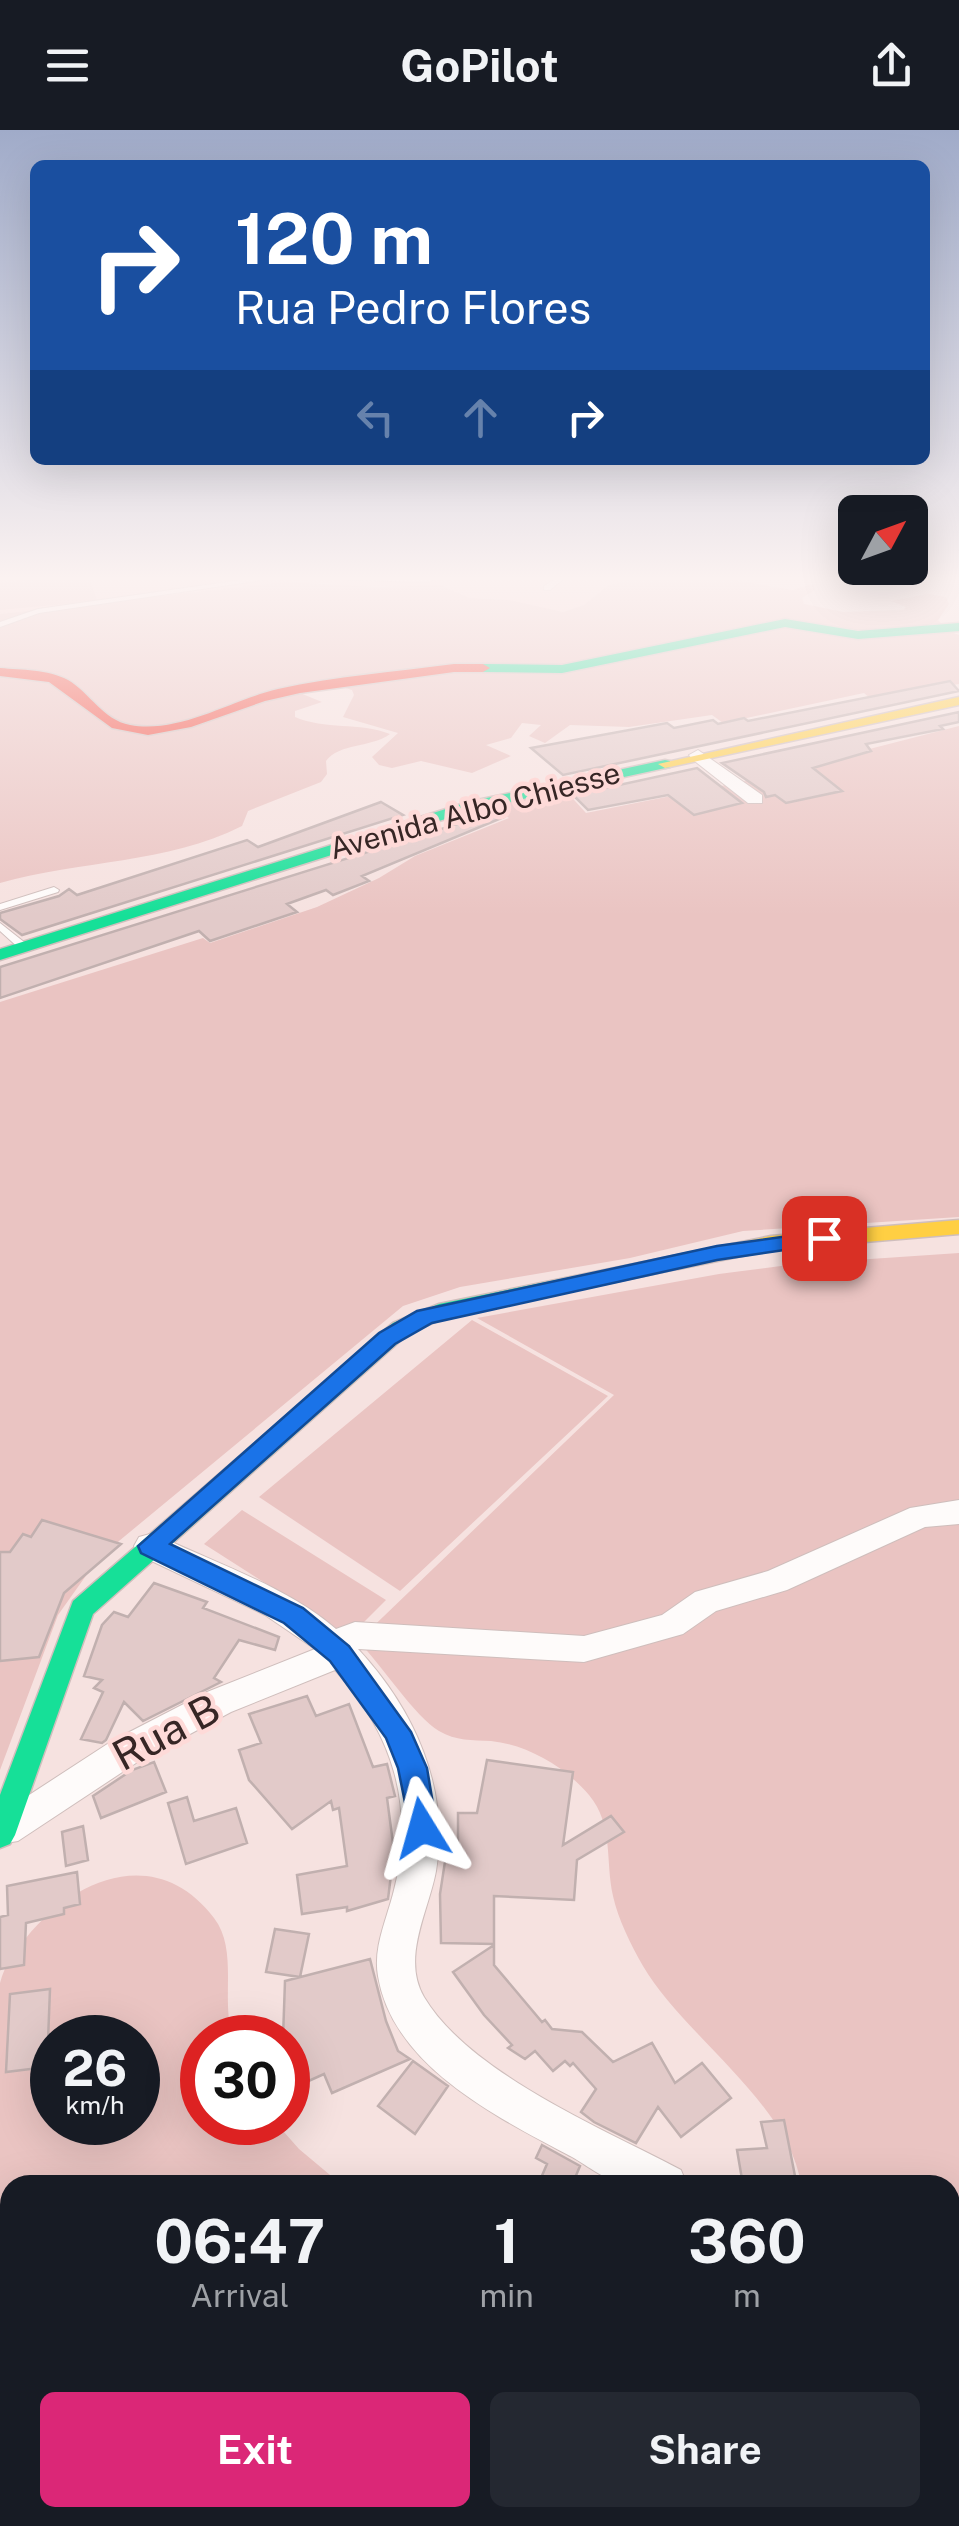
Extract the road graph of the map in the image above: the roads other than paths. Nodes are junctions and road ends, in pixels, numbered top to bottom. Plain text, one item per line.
1 (70, 692) edge
2 (282, 692) edge
3 (959, 701) edge
4 (698, 755) junction
5 (755, 799) dead end
6 (54, 890) dead end
7 (0, 907) edge
8 (0, 926) edge
9 (25, 948) junction
10 (0, 955) edge
11 (959, 1227) edge
12 (959, 1512) edge
13 (150, 1546) junction
14 (336, 1650) junction
15 (2, 1833) edge
16 (648, 2175) edge

1 - 2 street
3 - 4 street, Avenida Albo Chiesse
4 - 5 street
4 - 9 street, Avenida Albo Chiesse
6 - 7 lane
8 - 9 lane
9 - 10 street, Avenida Albo Chiesse
11 - 13 street
12 - 14 street, Rua B
13 - 14 street
13 - 15 street
14 - 15 street, Rua B
14 - 16 street

